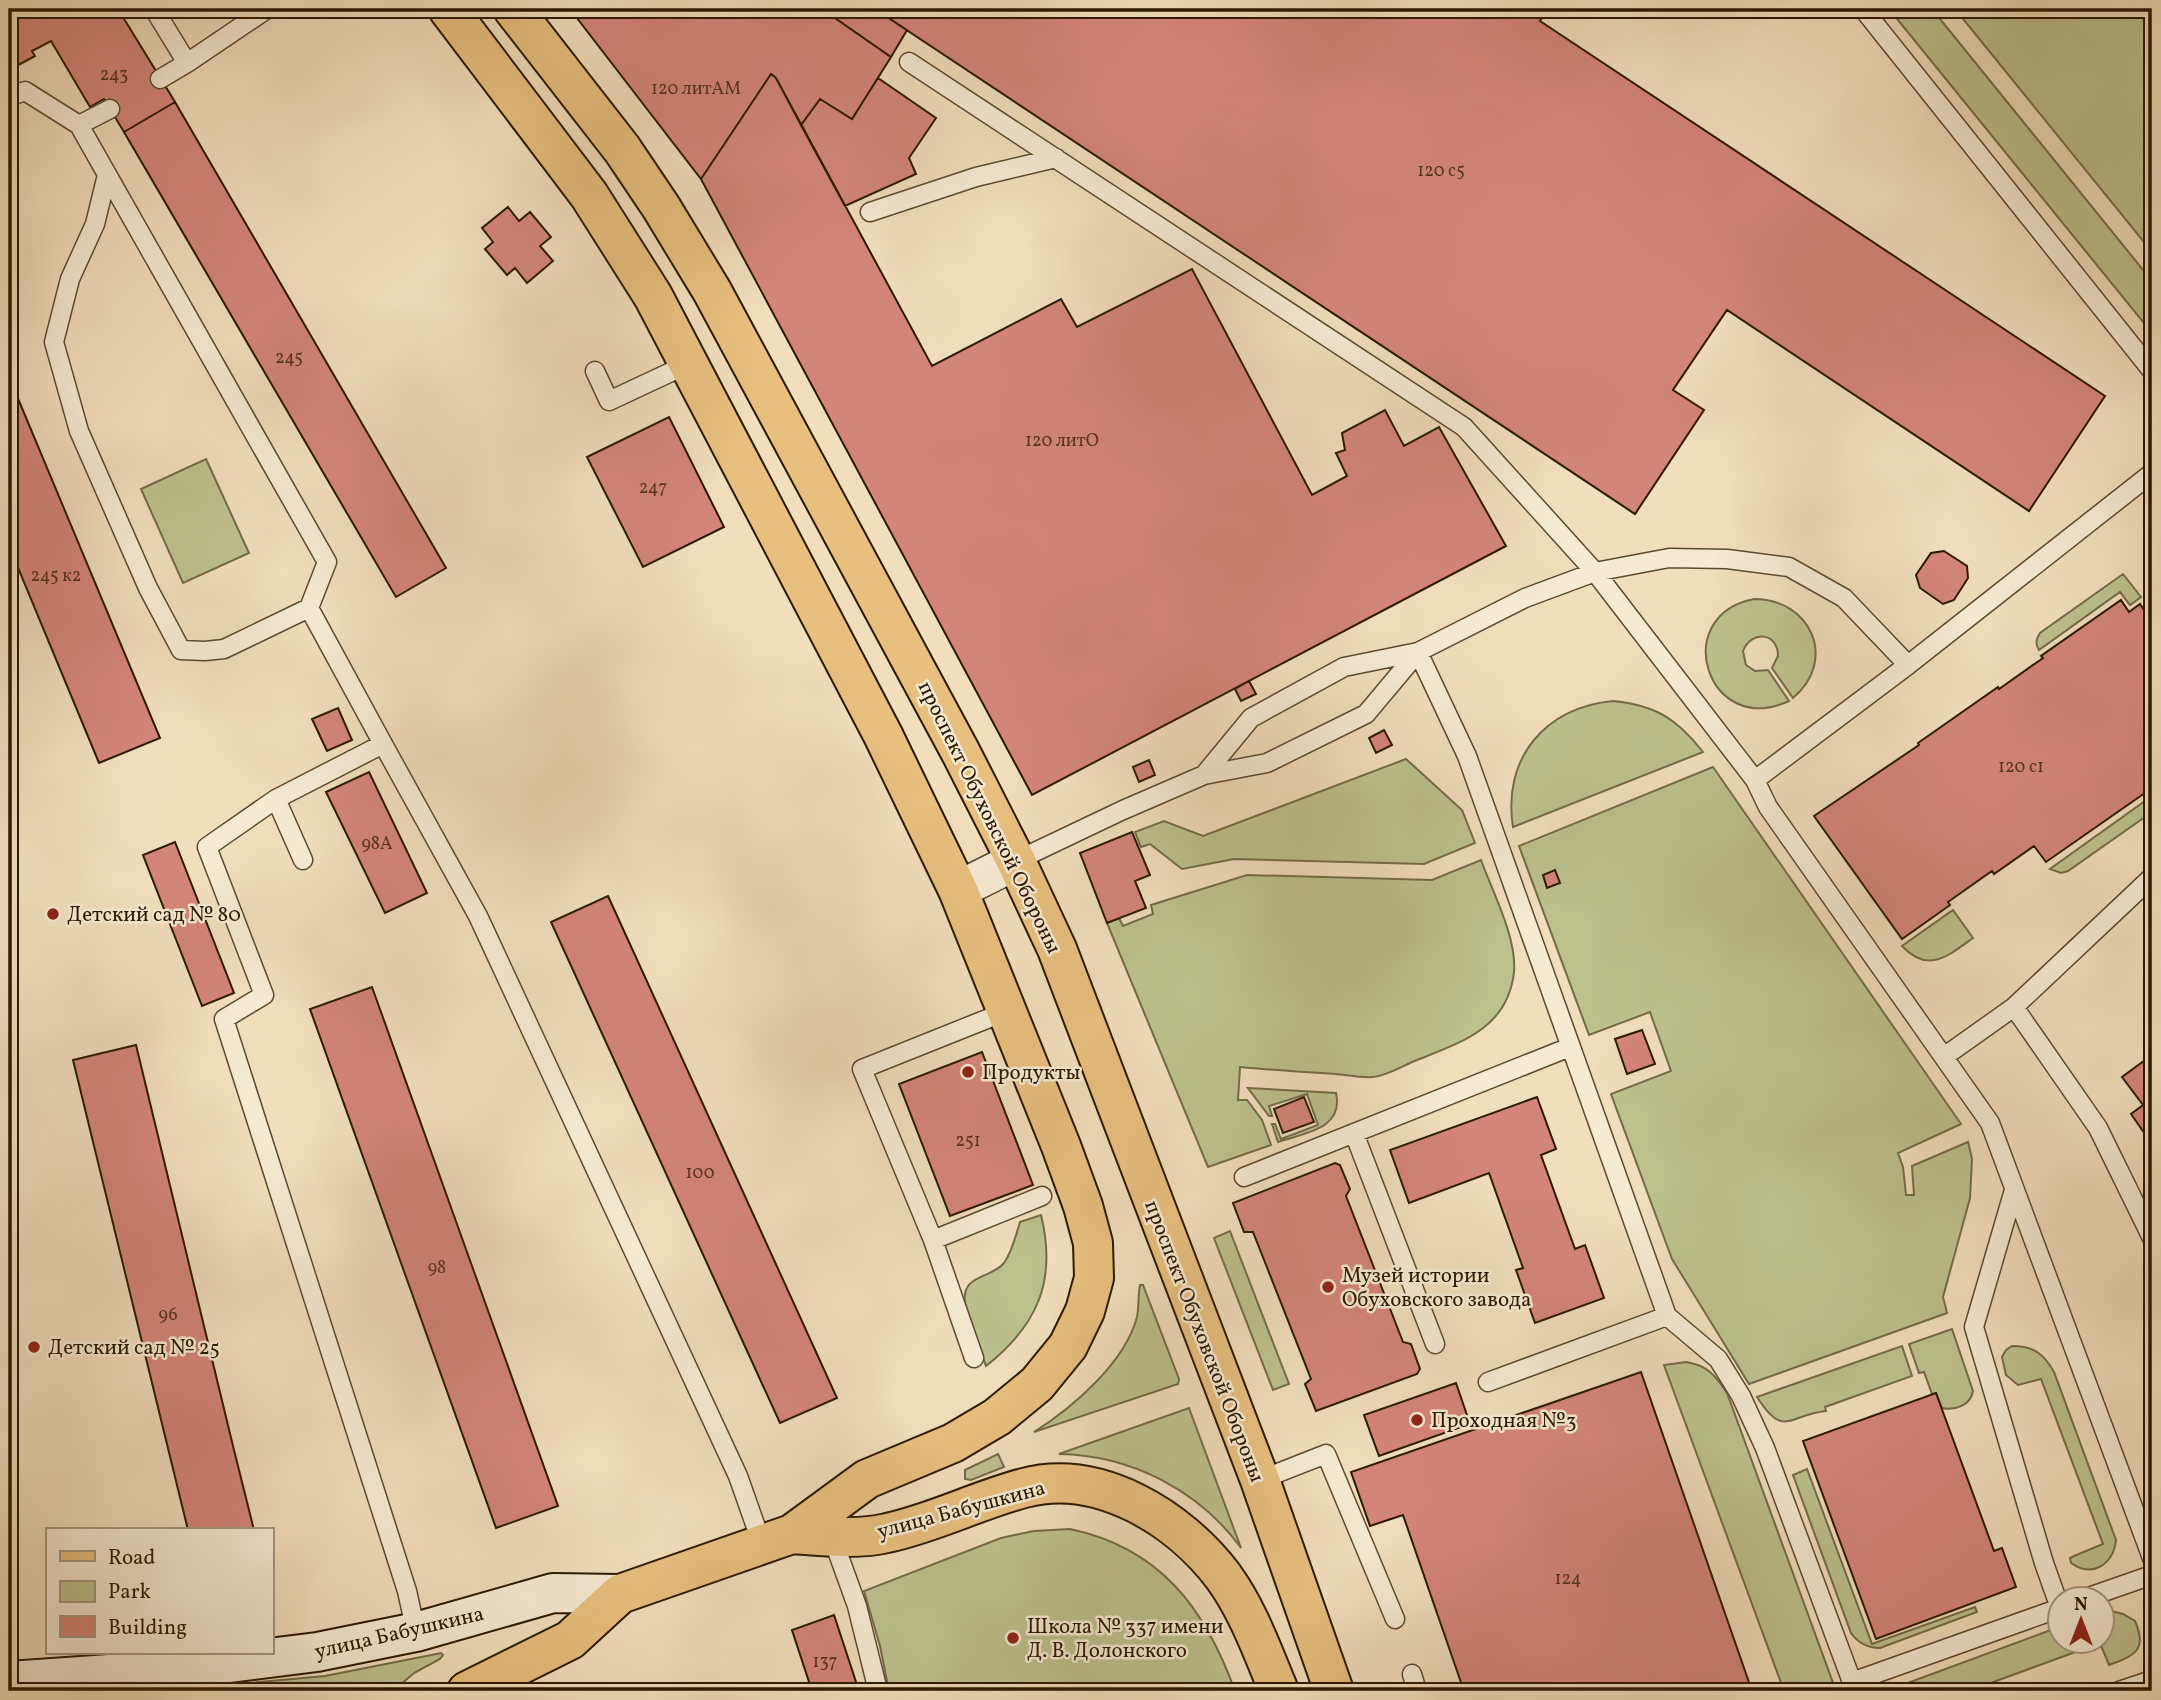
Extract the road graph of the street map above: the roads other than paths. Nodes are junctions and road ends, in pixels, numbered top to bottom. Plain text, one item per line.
1 (154, 9) edge
2 (267, 9) edge
3 (448, 9) edge
4 (513, 9) edge
5 (1863, 9) edge
6 (909, 62) dead end
7 (187, 63) junction
8 (160, 79) dead end
9 (9, 97) edge
10 (110, 109) dead end
11 (79, 125) junction
12 (1056, 158) junction
13 (107, 175) junction
14 (870, 212) dead end
15 (688, 364) junction
16 (595, 371) dead end
17 (2152, 371) edge
18 (2152, 473) edge
19 (1595, 572) junction
20 (309, 608) junction
21 (1418, 652) junction
22 (1908, 665) junction
23 (383, 744) junction
24 (1204, 775) junction
25 (1755, 780) junction
26 (276, 799) junction
27 (303, 860) dead end
28 (1016, 861) junction
29 (2152, 877) edge
30 (958, 890) junction
31 (2014, 1007) junction
32 (1007, 1011) junction
33 (1570, 1047) junction
34 (1945, 1056) junction
35 (1354, 1133) junction
36 (1244, 1177) dead end
37 (2014, 1190) junction
38 (1042, 1196) dead end
39 (2152, 1238) edge
40 (933, 1240) junction
41 (1667, 1316) junction
42 (1435, 1344) dead end
43 (974, 1358) dead end
44 (1488, 1382) dead end
45 (1259, 1480) junction
46 (832, 1536) junction
47 (777, 1539) junction
48 (2152, 1558) edge
49 (2152, 1575) edge
50 (2051, 1584) edge
51 (2116, 1588) edge
52 (620, 1594) junction
53 (2046, 1613) edge
54 (1395, 1619) dead end
55 (416, 1632) junction
56 (2152, 1680) edge
57 (9, 1681) edge
58 (467, 1691) edge
59 (878, 1691) edge
60 (1279, 1691) edge
61 (1334, 1691) edge
62 (2119, 1691) edge

1 - 7 lane
2 - 7 lane
3 - 15 main road
4 - 28 main road, проспект Обуховской Обороны
5 - 17 lane
6 - 12 lane
7 - 8 lane
9 - 11 lane
10 - 11 lane
11 - 13 lane
12 - 14 lane
12 - 19 lane
13 - 20 lane
13 - 20 lane
15 - 16 lane
15 - 30 main road
18 - 22 lane
19 - 21 lane
19 - 22 lane
19 - 25 lane
20 - 23 lane
21 - 24 lane
21 - 24 lane
21 - 33 lane
22 - 25 lane
23 - 26 lane
23 - 47 lane
24 - 28 lane
25 - 34 lane
26 - 27 lane
26 - 55 lane
28 - 30 street
28 - 45 main road, проспект Обуховской Обороны
29 - 31 lane
30 - 32 main road
31 - 34 lane
31 - 39 lane
32 - 40 lane
32 - 47 main road, улица Бабушкина
33 - 35 lane
33 - 41 lane
34 - 37 lane
35 - 36 lane
35 - 42 lane
37 - 48 lane
37 - 50 lane
38 - 40 lane
40 - 43 lane
41 - 44 lane
41 - 53 lane
45 - 54 lane
45 - 61 main road, проспект Обуховской Обороны
46 - 47 main road, улица Бабушкина
46 - 59 lane
46 - 60 main road, улица Бабушкина
47 - 52 main road, улица Бабушкина
49 - 51 lane
52 - 55 main road, улица Бабушкина
52 - 58 main road, улица Бабушкина
55 - 57 main road, улица Бабушкина
56 - 62 lane

